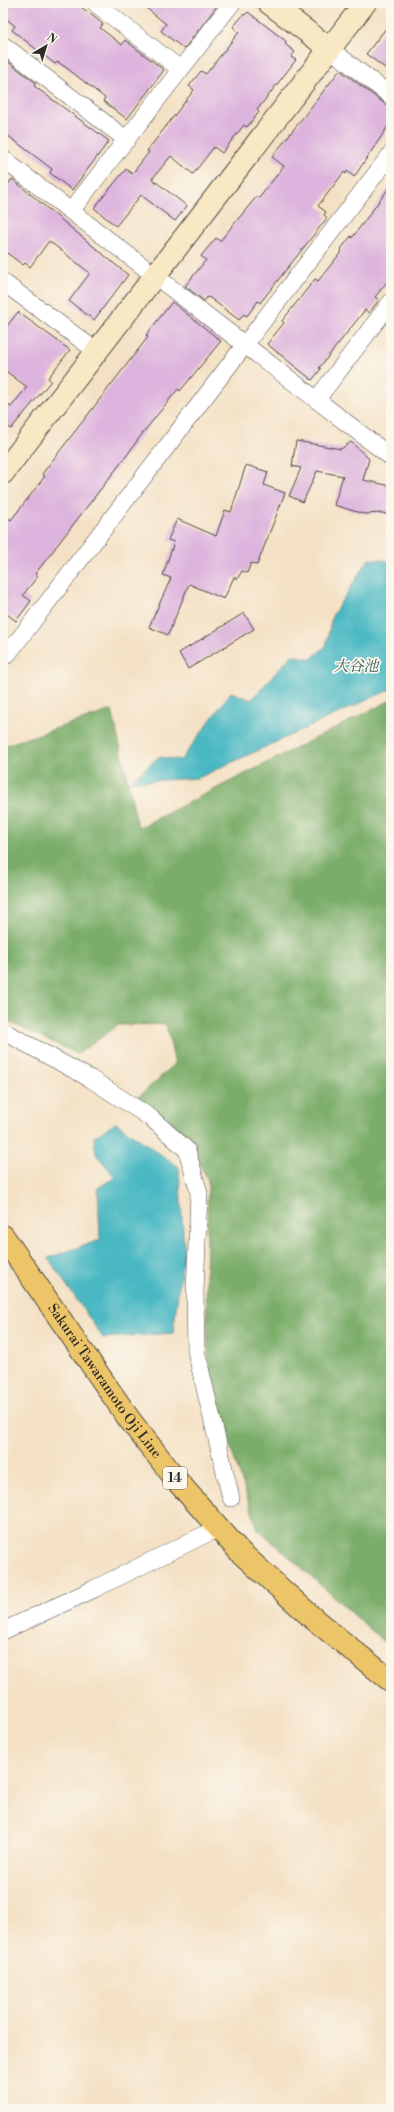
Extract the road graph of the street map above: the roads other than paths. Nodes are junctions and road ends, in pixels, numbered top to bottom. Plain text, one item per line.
1 (95, 3) edge
2 (232, 3) edge
3 (269, 3) edge
4 (365, 3) edge
5 (3, 45) edge
6 (330, 49) junction
7 (180, 69) junction
8 (391, 96) edge
9 (127, 140) junction
10 (391, 154) edge
11 (3, 159) edge
12 (71, 211) junction
13 (154, 276) junction
14 (4, 285) edge
15 (391, 302) edge
16 (245, 346) junction
17 (96, 351) junction
18 (317, 399) junction
19 (391, 457) edge
20 (3, 473) edge
21 (3, 652) edge
22 (3, 1031) edge
23 (3, 1236) edge
24 (231, 1498) dead end
25 (218, 1528) junction
26 (3, 1631) edge
27 (391, 1680) edge

1 - 7 street
2 - 7 street
3 - 6 street
4 - 6 street
5 - 9 street
6 - 8 street
6 - 13 street
7 - 9 street
9 - 12 street
10 - 16 street
11 - 12 street
12 - 13 street
13 - 16 street
13 - 17 street
14 - 17 street
15 - 18 street
16 - 18 street
16 - 21 street
17 - 20 street
18 - 19 street
22 - 24 street
23 - 25 main road, Sakurai Tawaramoto Oji Line / 14
25 - 26 street
25 - 27 main road, Sakurai Tawaramoto Oji Line / 14

